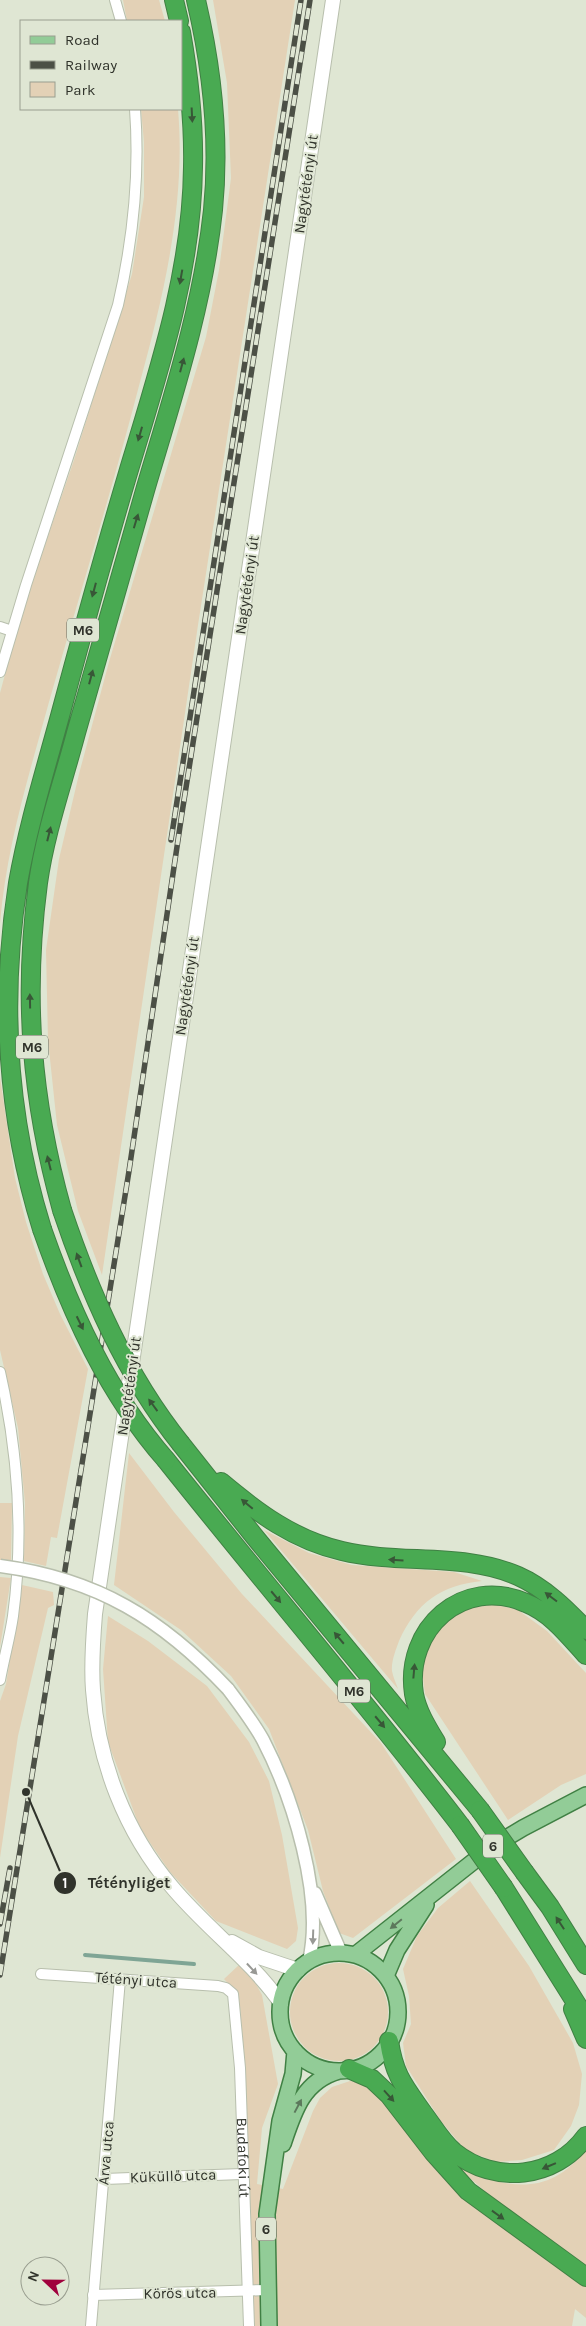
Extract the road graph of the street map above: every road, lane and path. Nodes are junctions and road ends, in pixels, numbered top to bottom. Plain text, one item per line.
1 (115, 0) edge
2 (174, 0) edge
3 (196, 0) edge
4 (333, 0) edge
5 (121, 20) edge
6 (179, 20) edge
7 (182, 39) edge
8 (135, 110) edge
9 (0, 627) edge
10 (12, 631) junction
11 (0, 672) edge
12 (0, 1372) edge
13 (186, 1450) junction
14 (0, 1566) edge
15 (586, 1630) edge
16 (586, 1655) edge
17 (0, 1680) edge
18 (467, 1794) junction
19 (586, 1795) edge
20 (308, 1877) junction
21 (434, 1893) junction
22 (221, 1936) junction
23 (348, 1954) junction
24 (303, 1965) junction
25 (586, 1965) edge
26 (556, 1969) junction
27 (41, 1974) dead end
28 (386, 1976) junction
29 (120, 1979) junction
30 (230, 1990) joint
31 (281, 2003) junction
32 (586, 2019) edge
33 (586, 2039) edge
34 (389, 2041) junction
35 (295, 2051) junction
36 (345, 2070) junction
37 (586, 2136) edge
38 (274, 2168) junction
39 (242, 2174) junction
40 (104, 2179) junction
41 (586, 2277) edge
42 (267, 2290) junction
43 (246, 2292) junction
44 (93, 2295) junction
45 (91, 2326) edge
46 (249, 2326) edge
47 (269, 2326) edge

1 - 5 street
2 - 6 highway
13 -> 3 highway, M6, bridge
4 - 22 main road, Nagytétényi út
7 -> 26 highway, M6, bridge
8 - 10 street
9 - 10 street
10 - 11 street
12 - 17 street
15 -> 13 highway
18 -> 13 highway, M6
14 - 20 street, bridge
18 -> 16 highway
25 -> 18 highway, M6, bridge
19 - 21 main road, 6
20 - 23 street
20 -> 24 street
21 -> 23 main road, 6
21 - 28 main road, 6
22 - 24 main road, Nagytétényi út
22 -> 31 main road, Nagytétényi út
23 - 24 main road, 6
23 - 28 main road
24 - 31 main road
26 - 32 highway, M6
26 - 33 highway
27 - 29 street, Tétényi utca
28 - 34 main road, 6
29 - 30 street, Tétényi utca
29 - 40 street, Árva utca
30 - 39 street, Budafoki út
31 - 35 main road
34 - 36 main road, 6
37 -> 34 highway
35 - 36 main road
35 - 38 main road, Budafoki út / 6
38 -> 36 main road, Budafoki út / 6
36 -> 41 highway
38 - 42 main road, Budafoki út / 6
39 - 40 street, Küküllő utca
39 - 43 street, Budafoki út
40 - 44 street, Árva utca
42 - 43 street, Körös utca
42 - 47 main road, Budafoki út / 6
43 - 44 street, Körös utca
43 - 46 street, Budafoki út
44 - 45 street, Árva utca

